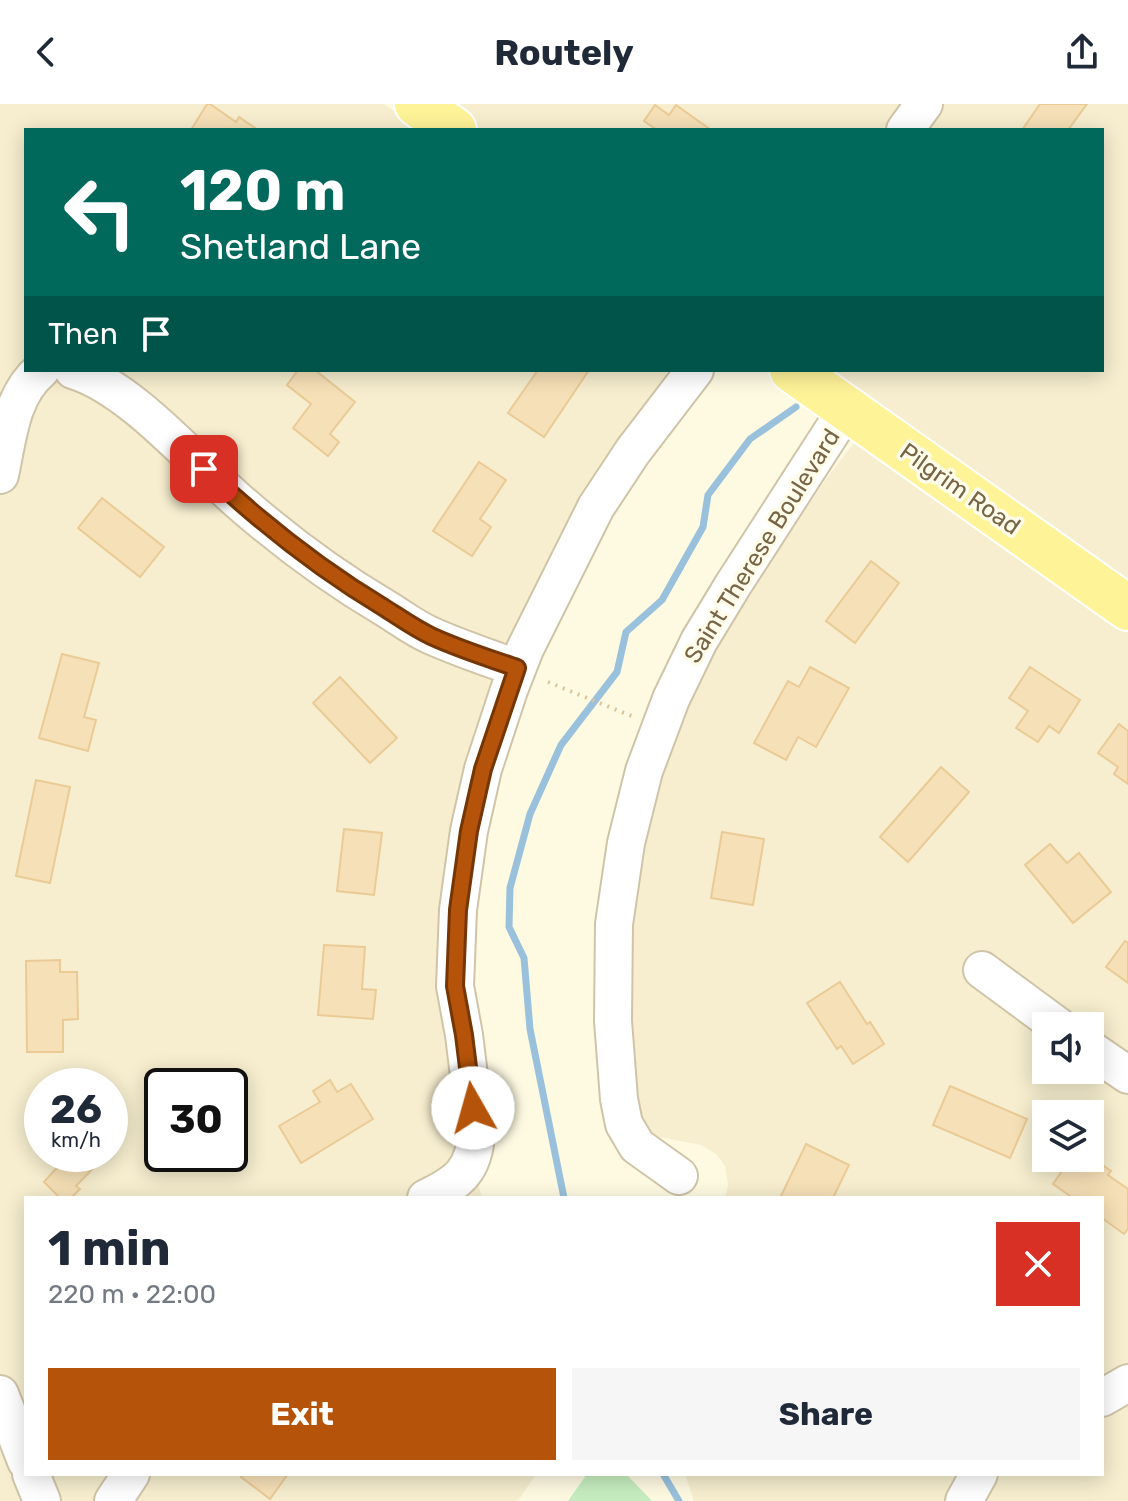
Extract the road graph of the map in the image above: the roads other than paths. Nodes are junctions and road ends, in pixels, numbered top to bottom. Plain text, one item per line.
1 (417, 104) edge
2 (924, 104) edge
3 (451, 128) edge
4 (906, 128) edge
5 (38, 372) edge
6 (79, 372) edge
7 (693, 372) edge
8 (795, 372) edge
9 (847, 408) junction
10 (0, 475) edge
11 (1128, 608) edge
12 (532, 675) junction
13 (982, 970) dead end
14 (1039, 1012) edge
15 (1104, 1059) edge
16 (1128, 1075) edge
17 (679, 1176) dead end
18 (430, 1196) edge
19 (1128, 1383) edge
20 (0, 1394) edge
21 (1104, 1397) edge
22 (24, 1456) edge
23 (32, 1476) edge
24 (130, 1476) edge
25 (978, 1476) edge
26 (42, 1501) edge
27 (113, 1501) edge
28 (964, 1501) edge

1 - 3 main road
2 - 4 street
5 - 10 street
6 - 12 street
7 - 12 street
8 - 9 main road, Pilgrim Road
9 - 11 main road, Pilgrim Road
9 - 17 street, Saint Therese Boulevard
12 - 18 street
13 - 14 street
15 - 16 street
19 - 21 street
20 - 22 street
23 - 26 street
24 - 27 street
25 - 28 street

